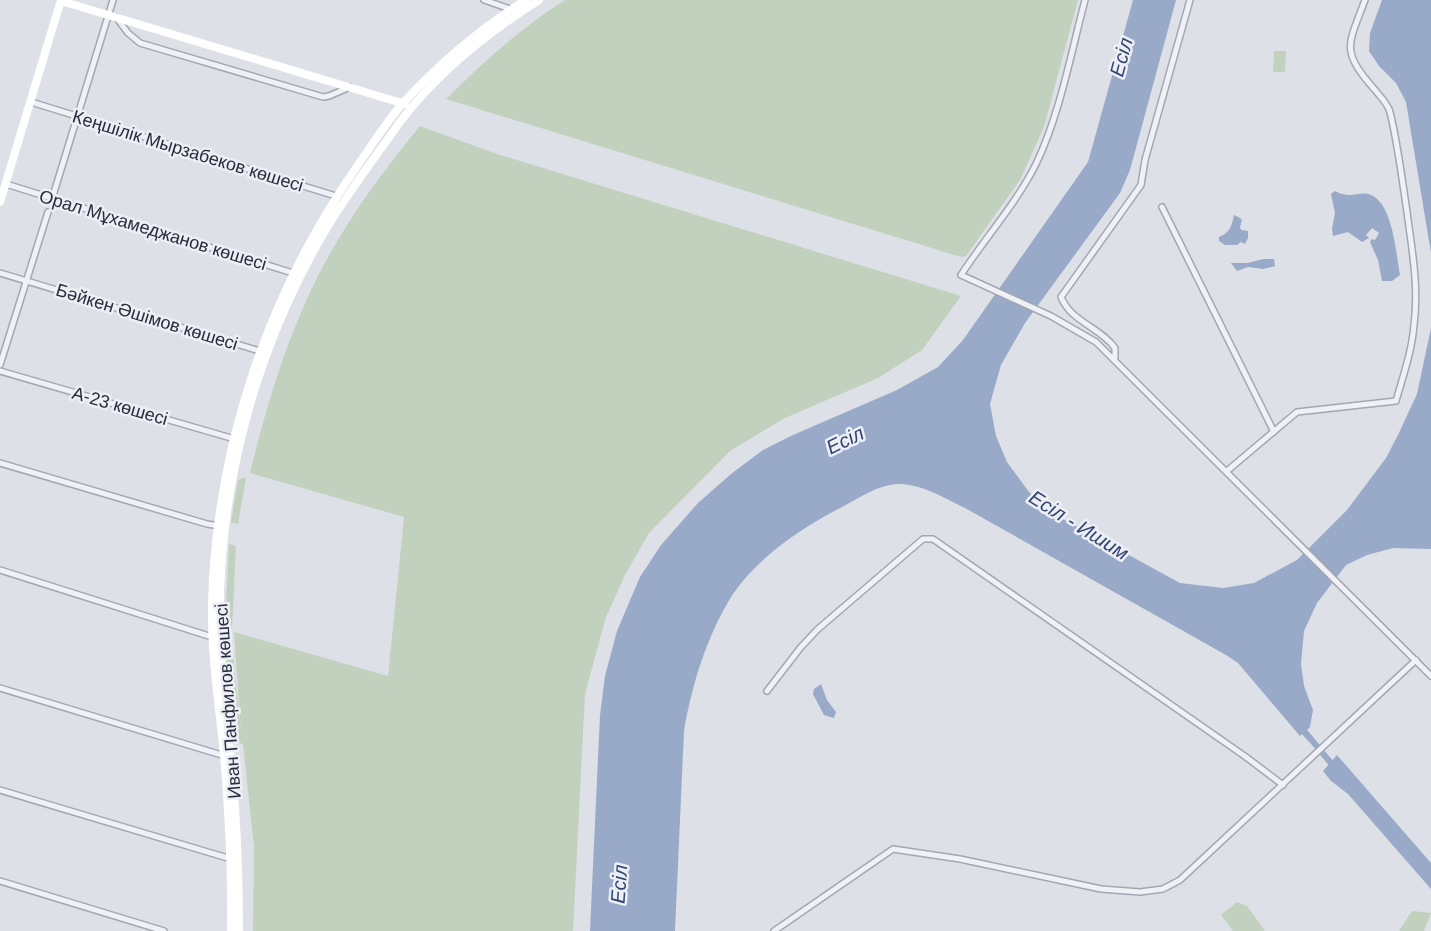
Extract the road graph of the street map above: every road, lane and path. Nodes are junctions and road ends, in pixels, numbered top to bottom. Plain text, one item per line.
1 (60, 0) edge
2 (113, 0) edge
3 (484, 0) edge
4 (526, 0) edge
5 (539, 0) edge
6 (1085, 0) edge
7 (1190, 0) edge
8 (1365, 0) edge
9 (515, 11) junction
10 (112, 15) junction
11 (350, 87) junction
12 (31, 102) junction
13 (403, 104) junction
14 (412, 106) junction
15 (77, 116) junction
16 (6, 184) junction
17 (336, 196) junction
18 (52, 199) junction
19 (346, 199) junction
20 (0, 202) edge
21 (1162, 207) dead end
22 (48, 212) dead end
23 (0, 273) edge
24 (297, 274) junction
25 (26, 281) junction
26 (264, 353) junction
27 (1115, 358) junction
28 (0, 365) edge
29 (0, 371) edge
30 (1274, 432) junction
31 (237, 440) junction
32 (0, 463) edge
33 (1227, 471) junction
34 (221, 526) junction
35 (0, 570) edge
36 (212, 637) junction
37 (1416, 660) junction
38 (1431, 676) edge
39 (0, 688) edge
40 (768, 691) dead end
41 (227, 757) junction
42 (1283, 785) junction
43 (0, 789) edge
44 (236, 860) junction
45 (0, 881) edge
46 (164, 931) edge
47 (231, 931) edge
48 (239, 931) edge
49 (774, 931) edge

1 - 10 street
1 - 12 street
2 - 10 street
3 - 9 street
4 - 9 street, Иван Панфилов көшесі
5 - 9 street, Иван Панфилов көшесі
6 - 27 street
7 - 27 street
8 - 30 street
9 - 13 street, Иван Панфилов көшесі
9 - 14 street, Иван Панфилов көшесі
10 - 11 street
10 - 11 street
10 - 15 street
11 - 13 street
12 - 15 street, Кеңшілік Мырзабеков көшесі
12 - 16 street
13 - 14 street
13 - 17 street, Иван Панфилов көшесі
14 - 19 street, Иван Панфилов көшесі
15 - 17 street, Кеңшілік Мырзабеков көшесі
15 - 18 street
16 - 18 street, Орал Мұхамеджанов көшесі
16 - 20 street
17 - 19 street, Кеңшілік Мырзабеков көшесі
17 - 24 street, Иван Панфилов көшесі
18 - 24 street, Орал Мұхамеджанов көшесі
19 - 24 street, Иван Панфилов көшесі
21 - 30 street
22 - 25 street
23 - 25 street, Бәйкен Әшімов көшесі
24 - 26 street, Иван Панфилов көшесі
25 - 26 street, Бәйкен Әшімов көшесі
25 - 28 street
26 - 31 street, Иван Панфилов көшесі
27 - 33 street
29 - 31 street, А-23 көшесі
30 - 33 street
31 - 34 street, Иван Панфилов көшесі
32 - 34 street
33 - 37 street
34 - 36 street, Иван Панфилов көшесі
34 - 41 street, Иван Панфилов көшесі
35 - 36 street
36 - 41 street, Иван Панфилов көшесі
37 - 38 street
37 - 42 street
39 - 41 street
40 - 42 street
41 - 44 street, Иван Панфилов көшесі
42 - 49 street
43 - 44 street
44 - 47 street, Иван Панфилов көшесі
44 - 48 street, Иван Панфилов көшесі
45 - 46 street

